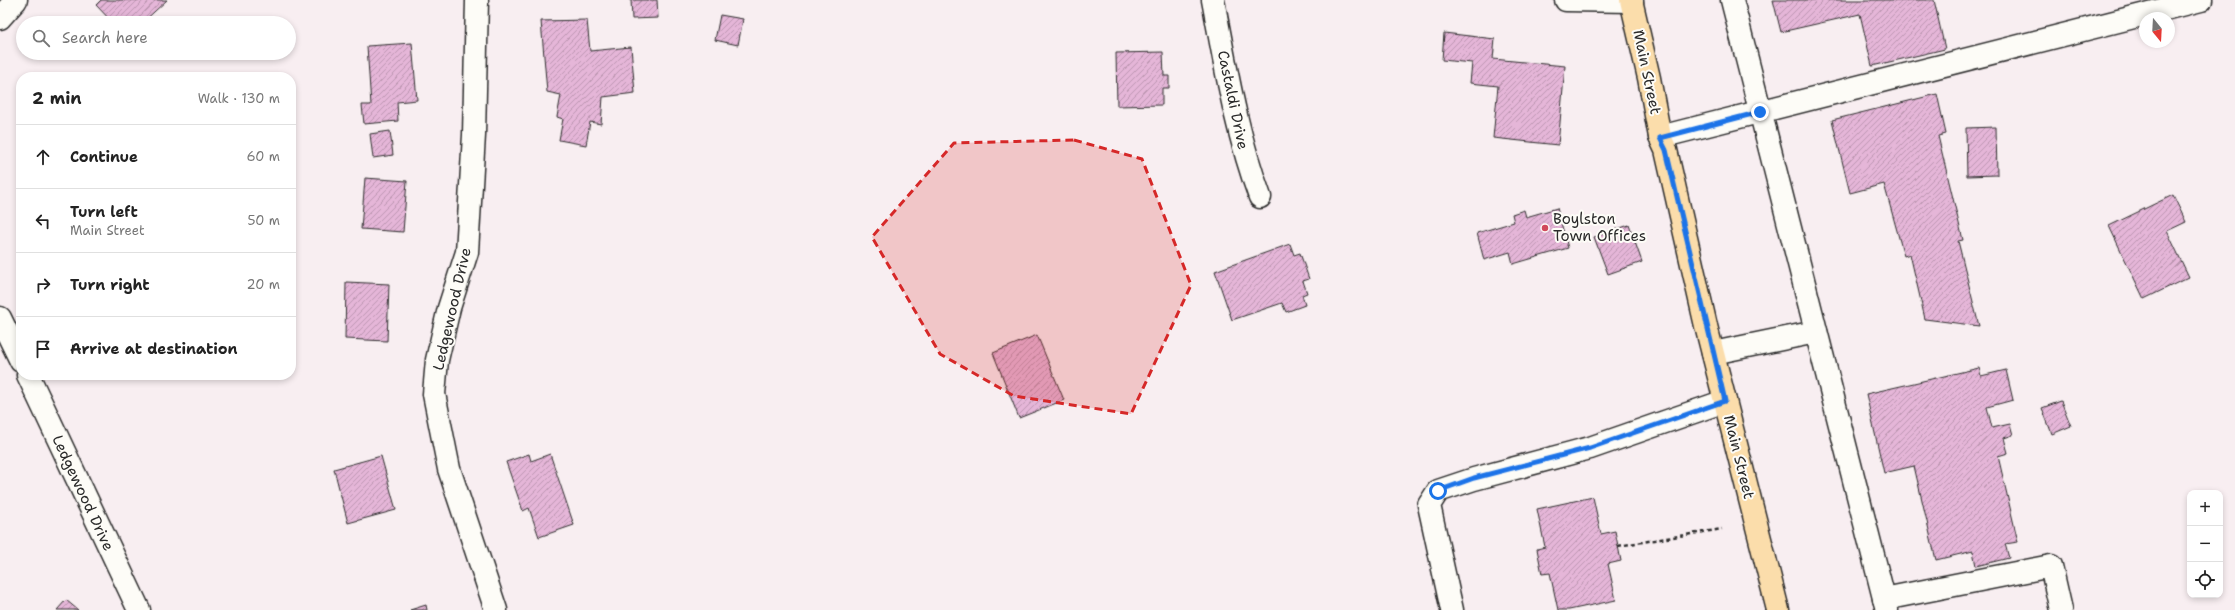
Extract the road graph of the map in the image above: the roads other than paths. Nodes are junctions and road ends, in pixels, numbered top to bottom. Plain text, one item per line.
1 (16, 0) edge
2 (477, 0) edge
3 (1213, 0) edge
4 (1566, 0) edge
5 (1632, 0) edge
6 (1732, 0) edge
7 (2201, 0) edge
8 (0, 18) edge
9 (1760, 112) junction
10 (1660, 138) junction
11 (1260, 197) dead end
12 (0, 318) edge
13 (1816, 332) junction
14 (16, 351) edge
15 (1713, 353) junction
16 (30, 380) edge
17 (1725, 401) junction
18 (1886, 605) edge
19 (139, 610) edge
20 (496, 610) edge
21 (1452, 610) edge
22 (1778, 610) edge
23 (2061, 610) edge

1 - 8 street
2 - 20 street, Ledgewood Drive
3 - 11 street, Castaldi Drive
4 - 5 street
5 - 10 main road, Main Street
6 - 9 street
7 - 9 street
9 - 10 street
9 - 13 street
10 - 15 main road, Main Street
12 - 14 street
13 - 15 street
13 - 18 street
15 - 17 main road, Main Street
16 - 19 street, Ledgewood Drive
17 - 21 street
17 - 22 main road, Main Street
18 - 23 street

